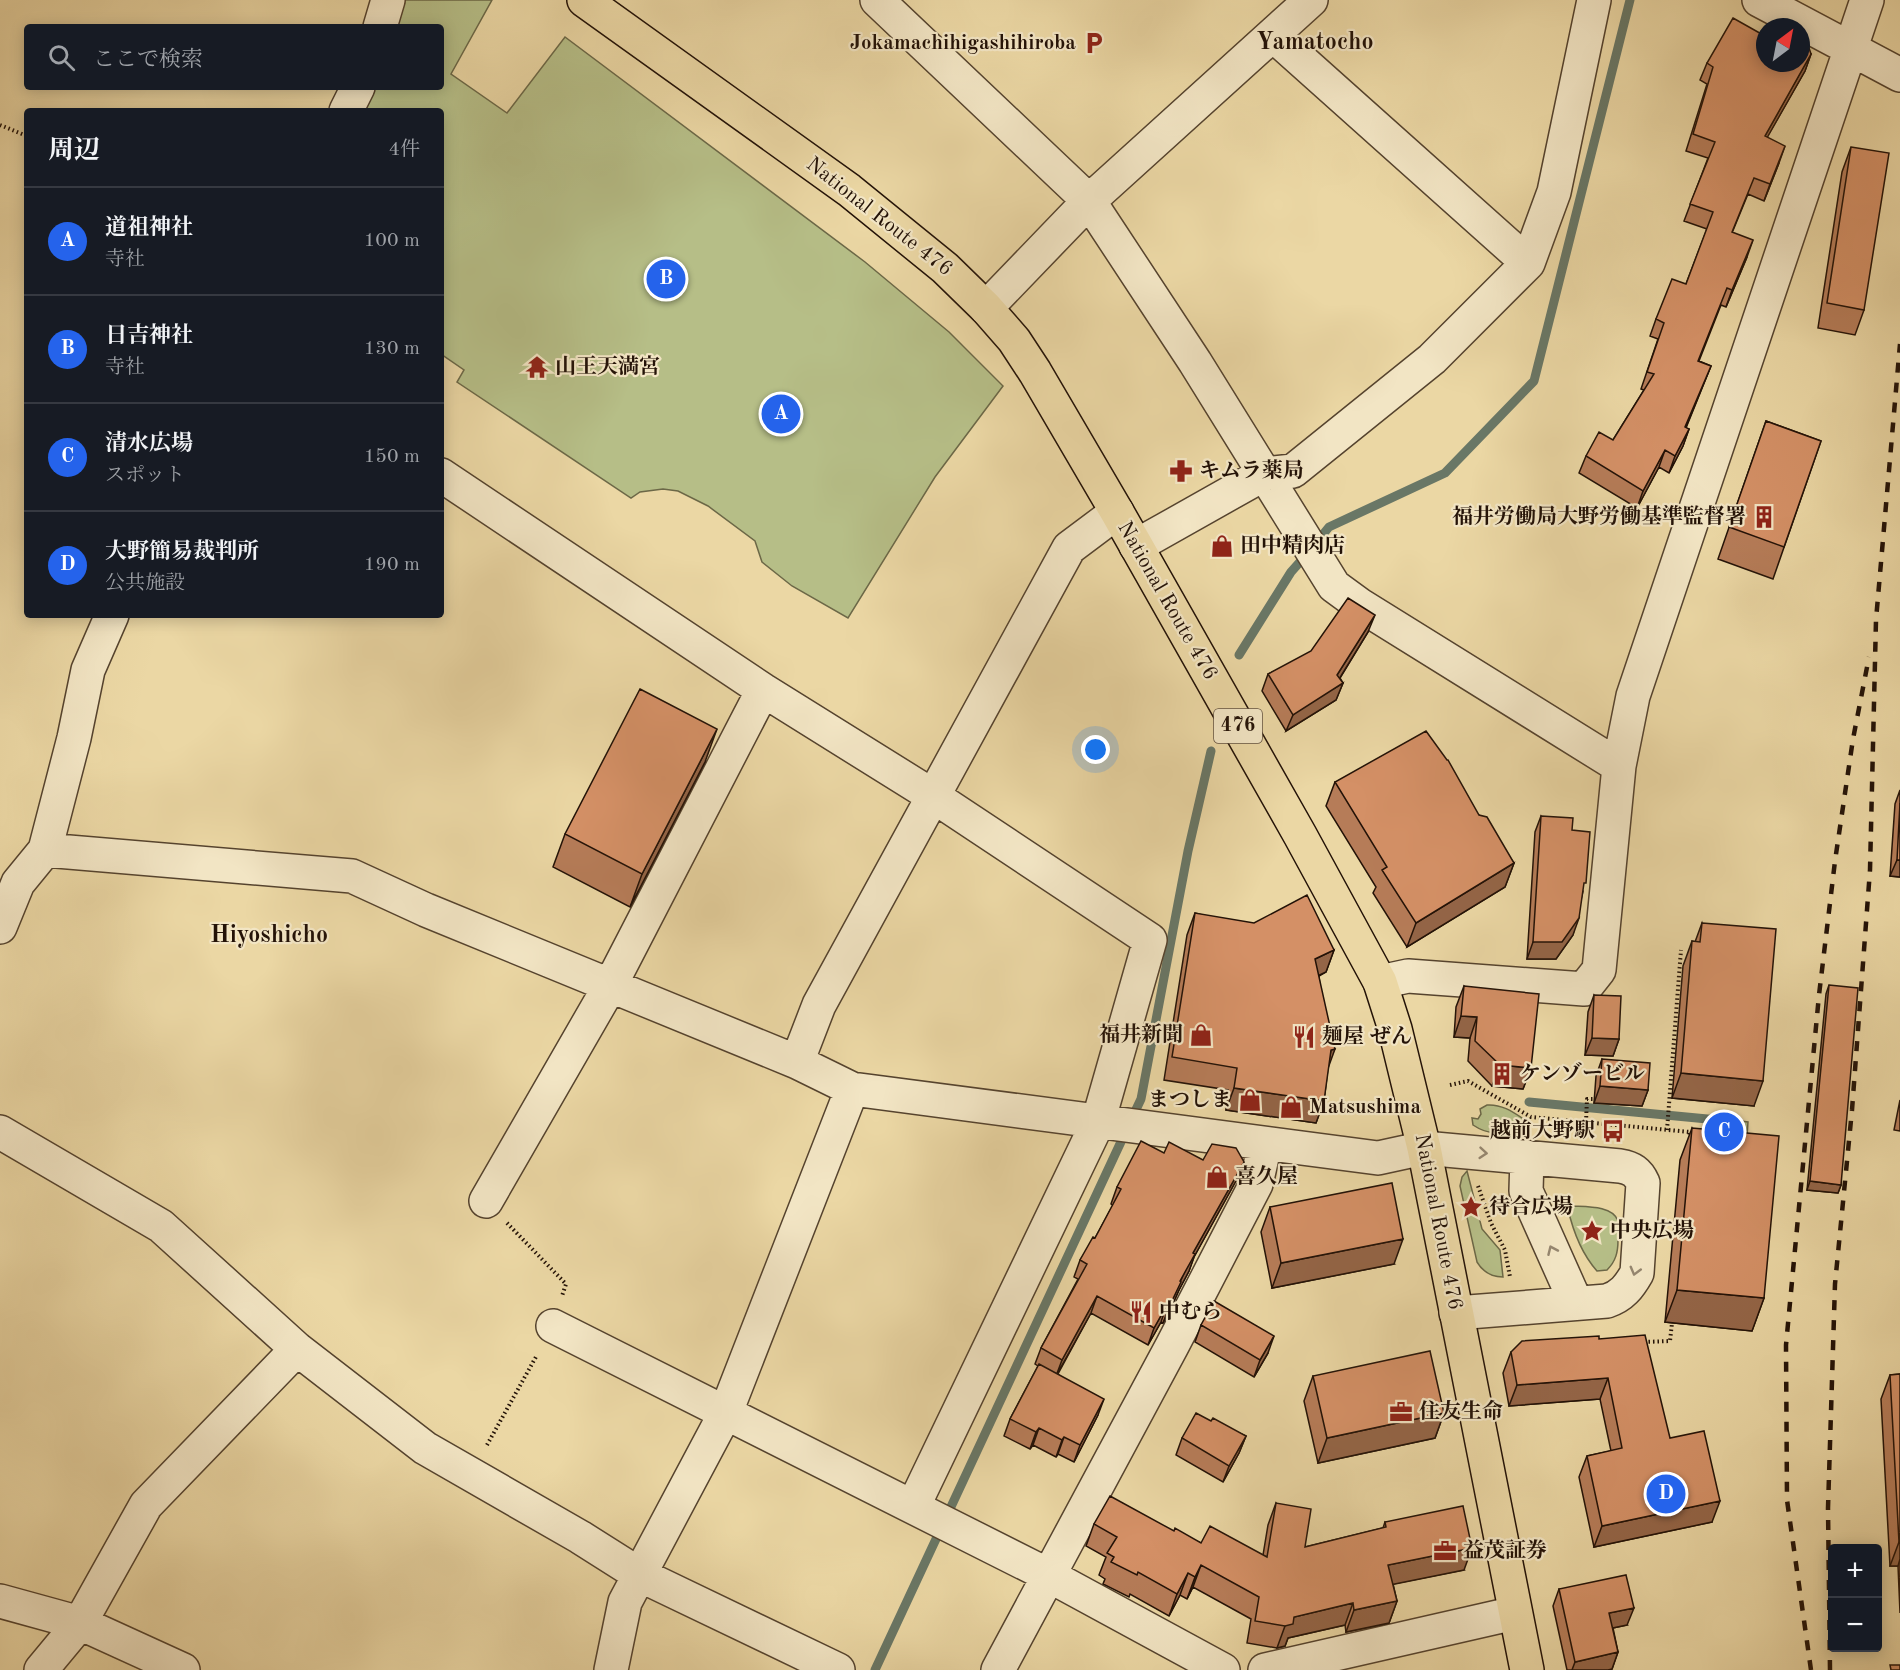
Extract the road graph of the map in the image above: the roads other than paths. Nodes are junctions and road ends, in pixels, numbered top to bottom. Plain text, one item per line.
1 (387, 0) edge
2 (584, 0) edge
3 (877, 0) edge
4 (1311, 0) edge
5 (1594, 0) edge
6 (1759, 0) edge
7 (1867, 0) edge
8 (381, 24) edge
9 (1273, 34) junction
10 (1851, 49) junction
11 (1900, 75) edge
12 (356, 90) edge
13 (348, 108) edge
14 (1089, 201) junction
15 (1528, 263) junction
16 (986, 308) junction
17 (1264, 474) junction
18 (444, 477) edge
19 (1117, 512) junction
20 (1136, 546) junction
21 (111, 618) edge
22 (763, 690) junction
23 (1619, 766) junction
24 (933, 796) junction
25 (45, 850) junction
26 (9, 878) edge
27 (0, 927) edge
28 (1380, 982) junction
29 (611, 984) junction
30 (797, 1062) junction
31 (852, 1089) junction
32 (1105, 1122) junction
33 (0, 1132) edge
34 (1265, 1144) junction
35 (1424, 1148) junction
36 (1527, 1158) junction
37 (486, 1200) dead end
38 (1576, 1303) junction
39 (1456, 1313) junction
40 (553, 1326) dead end
41 (297, 1349) junction
42 (726, 1412) junction
43 (913, 1507) junction
44 (640, 1575) junction
45 (1048, 1575) junction
46 (0, 1601) edge
47 (1515, 1613) junction
48 (80, 1623) junction
49 (41, 1670) edge
50 (183, 1670) edge
51 (611, 1670) edge
52 (838, 1670) edge
53 (998, 1670) edge
54 (1223, 1670) edge
55 (1264, 1670) edge
56 (1527, 1670) edge

1 - 8 street
2 - 16 highway, National Route 476 / 476
3 - 14 street
4 - 9 street
5 - 15 street
6 - 10 street
7 - 10 street
9 - 14 street
9 - 15 street
10 - 11 street
10 - 23 street
12 - 13 street
14 - 16 street
14 - 17 street
15 - 17 street
16 - 19 highway, National Route 476 / 476
17 - 20 street
17 - 23 street
18 - 22 street
19 - 20 highway, National Route 476 / 476
19 - 24 street
20 - 28 highway, National Route 476 / 476
21 - 25 street
22 - 24 street
22 - 29 street
23 - 28 street
24 - 30 street
24 - 32 street
25 - 26 street
25 - 29 street
26 - 27 street
28 - 35 highway, National Route 476 / 476
29 - 30 street
29 - 37 street
30 - 31 street
31 - 32 street
31 - 42 street
32 - 34 street
32 - 43 street
33 - 41 street
34 - 35 street
34 - 45 street
35 -> 36 street
35 - 39 highway, National Route 476 / 476
38 -> 36 street
36 -> 38 street
38 - 39 street
39 - 47 highway, National Route 476 / 476
40 - 42 street
41 - 44 street
41 - 48 street
42 - 43 street
42 - 44 street
43 - 45 street
44 - 51 street
44 - 52 street
45 - 53 street
45 - 54 street
46 - 48 street
47 - 55 street
47 - 56 highway, National Route 476 / 476
48 - 49 street
48 - 50 street

